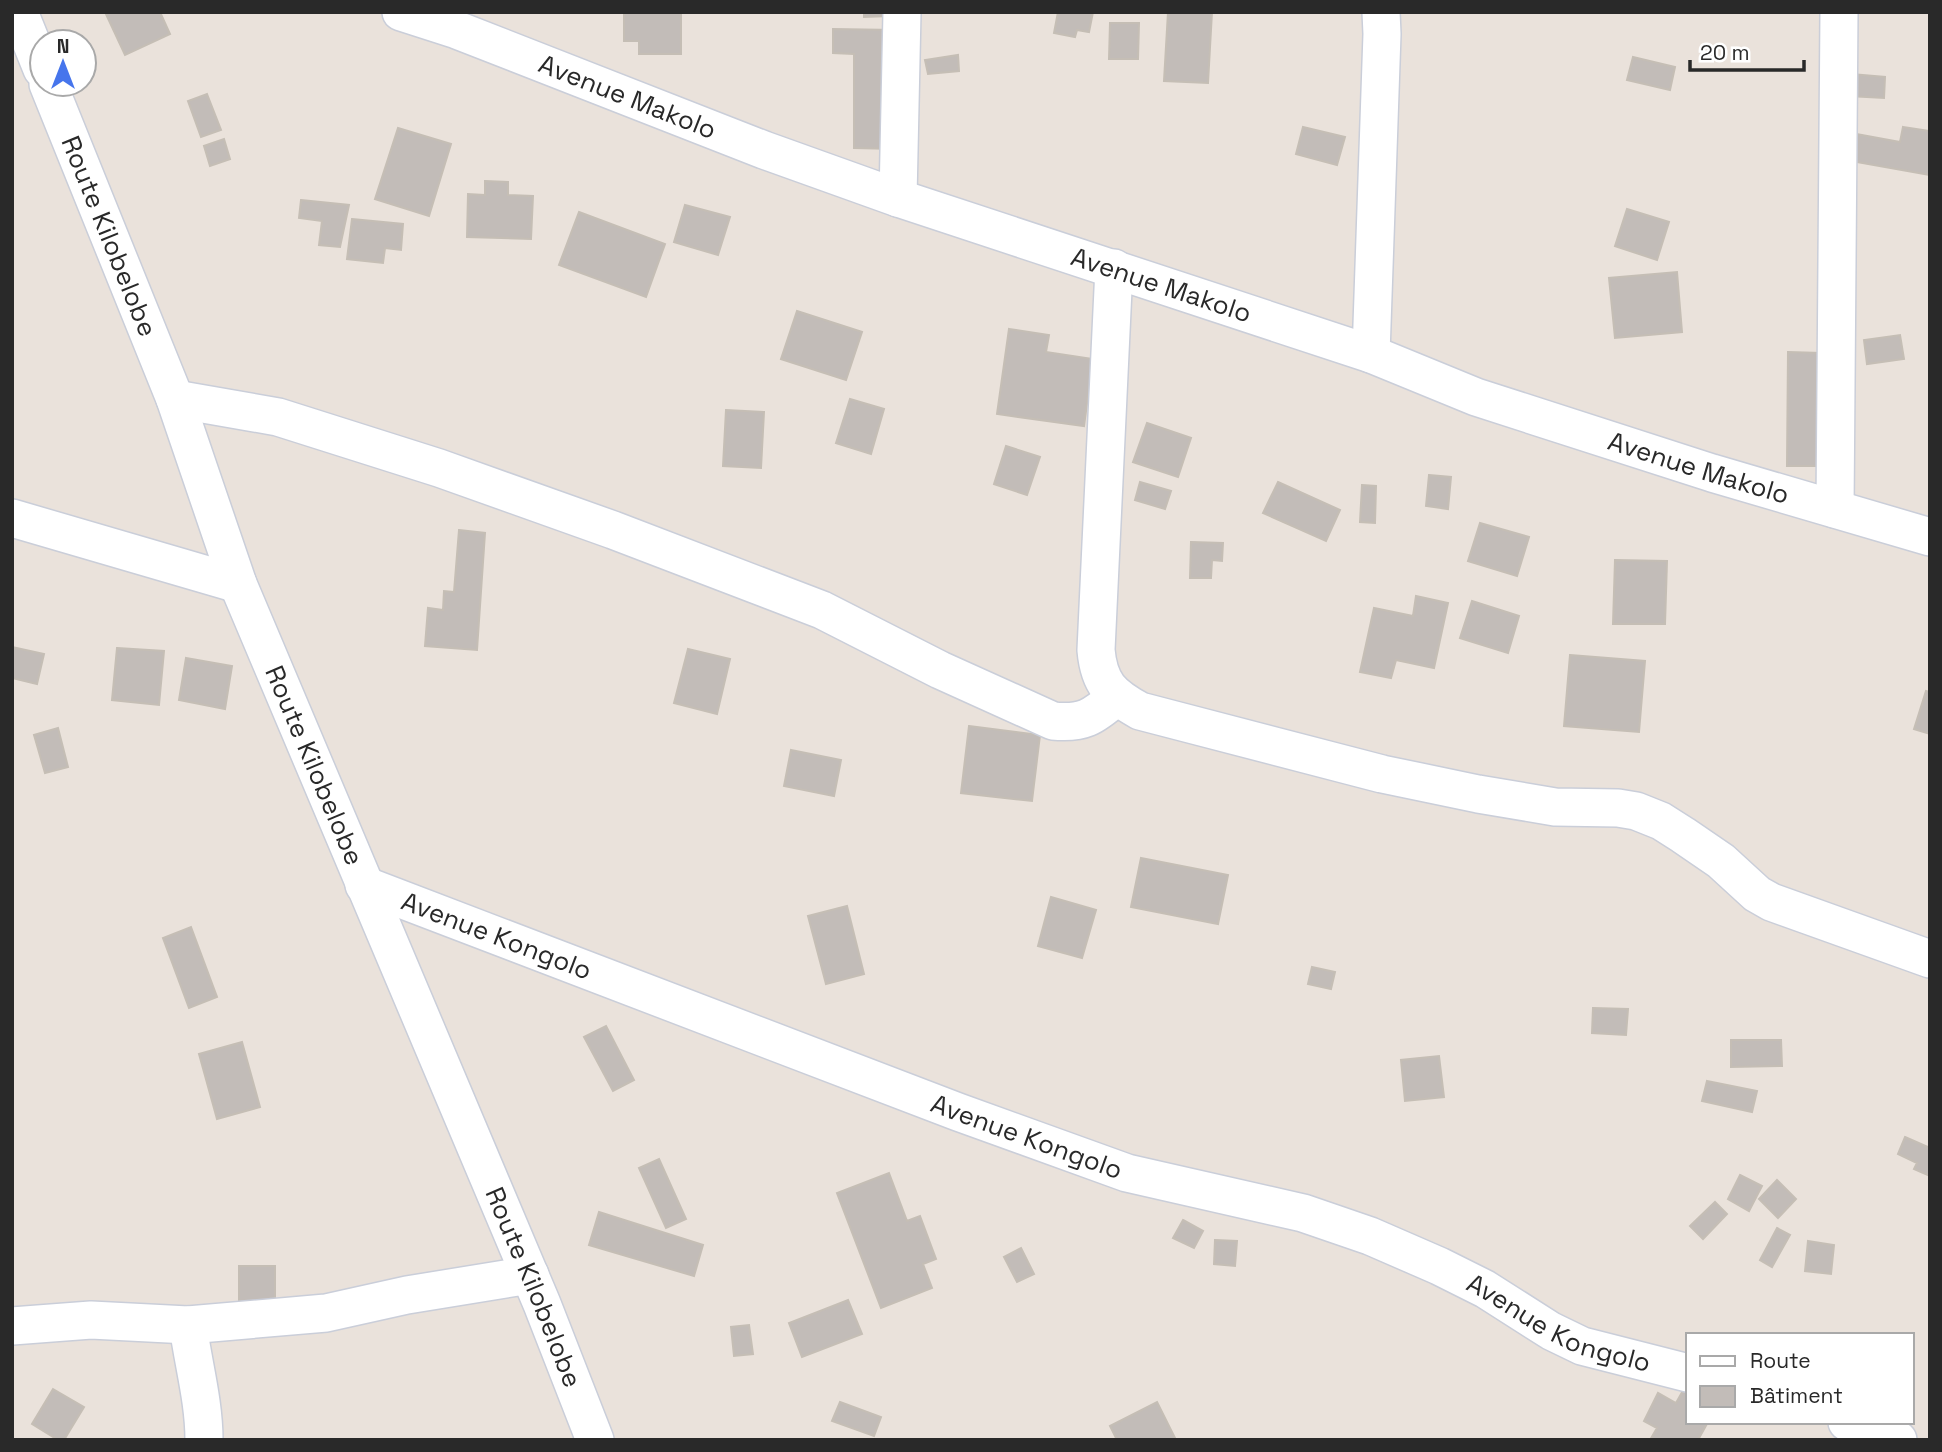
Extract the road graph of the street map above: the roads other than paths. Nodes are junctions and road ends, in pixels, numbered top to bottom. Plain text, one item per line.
1 (19, 12) edge
2 (401, 12) edge
3 (902, 12) edge
4 (1381, 12) edge
5 (1839, 12) edge
6 (457, 21) edge
7 (28, 34) edge
8 (54, 98) edge
9 (898, 198) junction
10 (1114, 268) junction
11 (1371, 354) junction
12 (175, 399) junction
13 (1835, 509) junction
14 (12, 518) edge
15 (1930, 537) edge
16 (238, 584) junction
17 (1115, 698) junction
18 (364, 885) junction
19 (1930, 958) edge
20 (530, 1275) junction
21 (188, 1325) junction
22 (12, 1326) edge
23 (1686, 1372) edge
24 (1853, 1424) edge
25 (204, 1440) edge
26 (595, 1440) edge
27 (1898, 1440) edge

1 - 7 street
2 - 6 street, Avenue Makolo
3 - 9 street
4 - 11 street
5 - 13 street
6 - 9 street, Avenue Makolo
8 - 12 street, Route Kilobelobe
9 - 10 street, Avenue Makolo
10 - 11 street, Avenue Makolo
10 - 17 street
11 - 13 street, Avenue Makolo
12 - 16 street, Route Kilobelobe
12 - 17 street
13 - 15 street, Avenue Makolo
14 - 16 street
16 - 18 street, Route Kilobelobe
17 - 19 street
18 - 20 street, Route Kilobelobe
18 - 23 street, Avenue Kongolo
20 - 21 street
20 - 26 street, Route Kilobelobe
21 - 22 street
21 - 25 street
24 - 27 street

